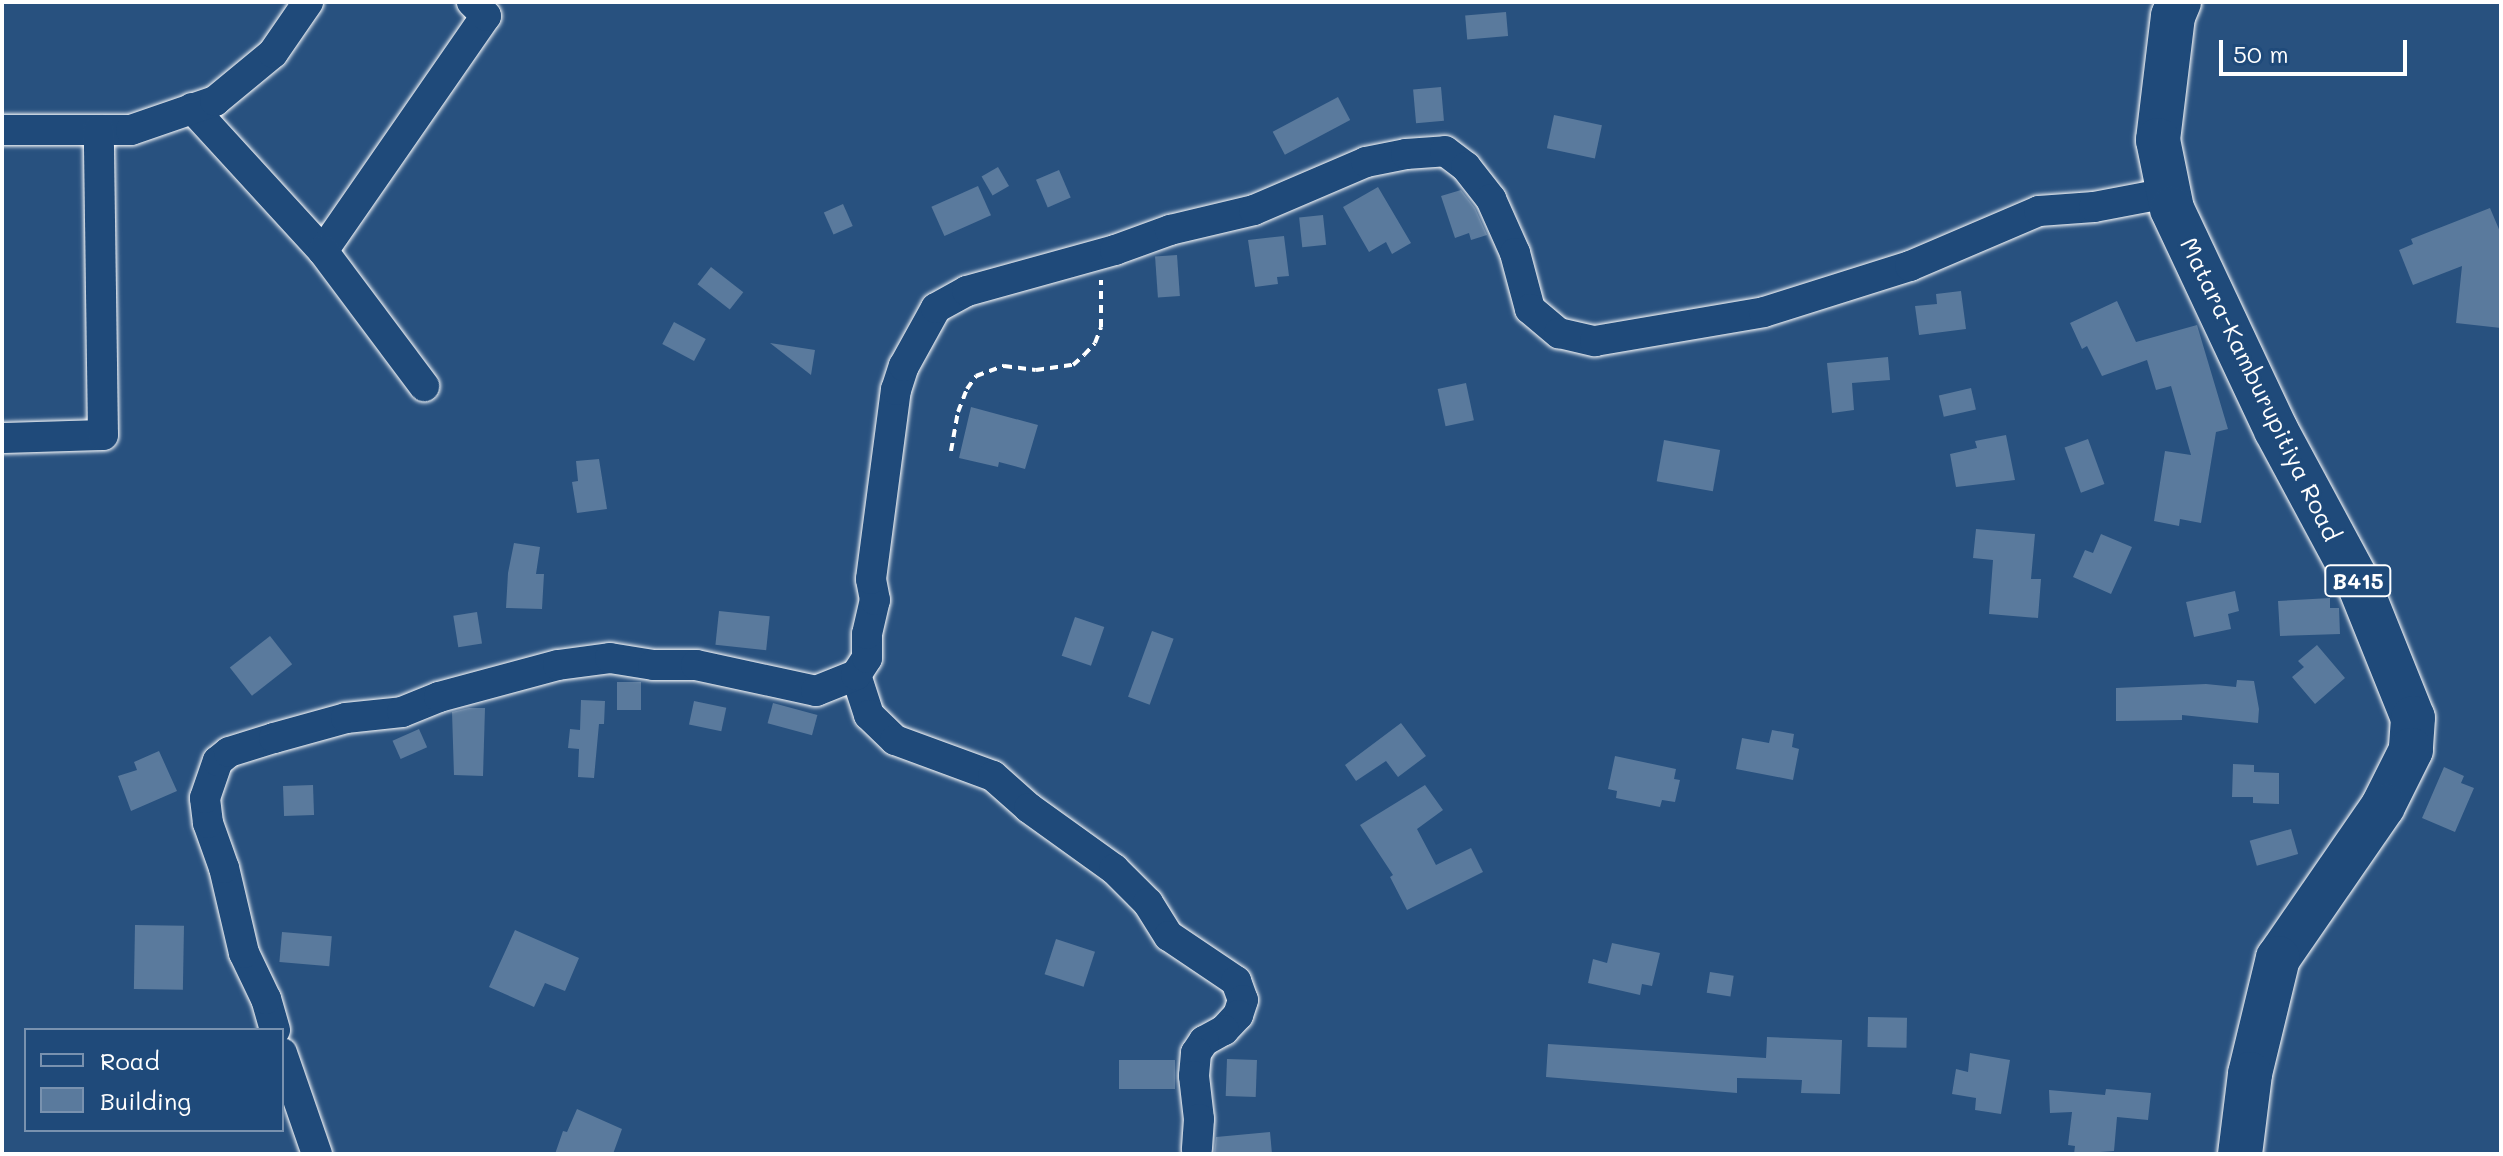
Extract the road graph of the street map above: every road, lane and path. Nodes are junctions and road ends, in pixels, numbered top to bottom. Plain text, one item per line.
1 (308, 2) edge
2 (472, 2) edge
3 (2179, 2) edge
4 (192, 108) junction
5 (2, 130) edge
6 (99, 130) junction
7 (2168, 193) junction
8 (323, 251) junction
9 (1094, 255) junction
10 (424, 386) dead end
11 (2, 438) edge
12 (951, 451) dead end
13 (856, 675) junction
14 (274, 1028) edge
15 (284, 1059) edge
16 (1197, 1149) dead end
17 (317, 1154) edge
18 (2240, 1154) edge

1 - 4 street
2 - 8 street
3 - 7 main road, Matara-Kamburupitiya Road / B415
4 - 6 street
4 - 8 street
5 - 6 street
6 - 11 street
7 - 9 street
7 - 18 main road, Matara-Kamburupitiya Road / B415
8 - 10 street
9 - 12 path
9 - 13 street
13 - 14 street
13 - 16 street
15 - 17 street

